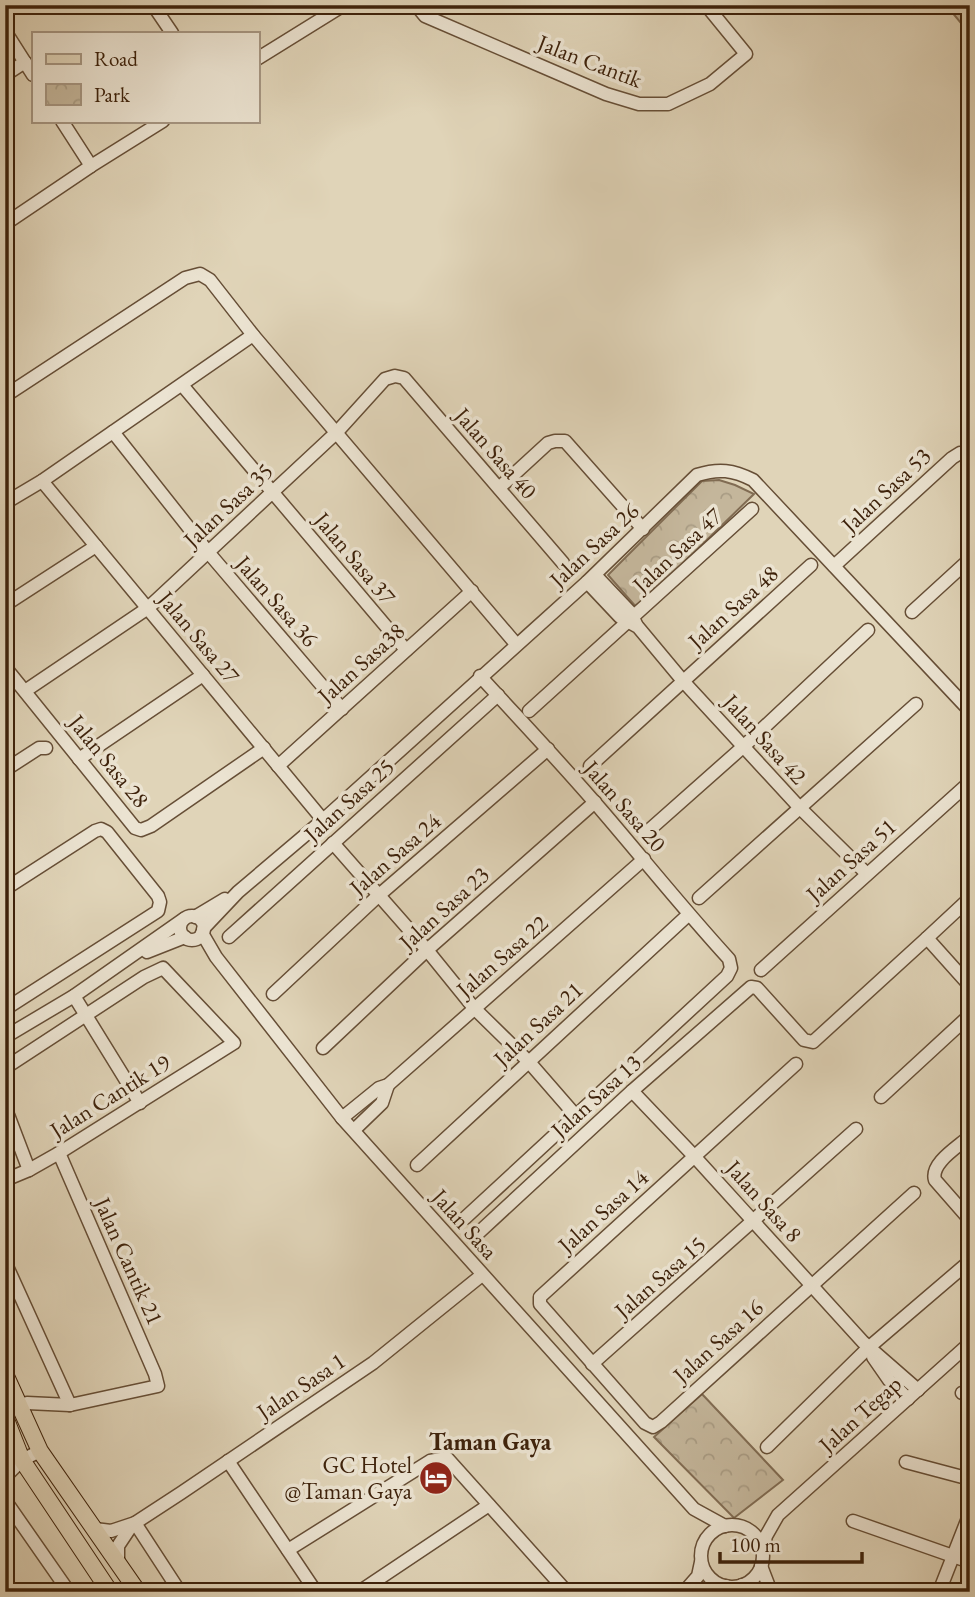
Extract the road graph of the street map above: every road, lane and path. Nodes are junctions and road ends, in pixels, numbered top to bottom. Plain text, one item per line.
1 (153, 5) edge
2 (344, 5) edge
3 (416, 5) edge
4 (706, 5) edge
5 (5, 31) edge
6 (171, 32) edge
7 (259, 58) edge
8 (25, 62) junction
9 (32, 73) edge
10 (5, 75) edge
11 (63, 122) edge
12 (161, 122) edge
13 (91, 166) junction
14 (5, 224) edge
15 (253, 335) junction
16 (395, 376) joint
17 (182, 385) junction
18 (5, 397) edge
19 (113, 432) junction
20 (337, 432) junction
21 (970, 455) edge
22 (42, 481) junction
23 (499, 488) junction
24 (272, 492) junction
25 (5, 503) edge
26 (752, 509) dead end
27 (643, 529) junction
28 (96, 546) junction
29 (208, 552) junction
30 (970, 559) edge
31 (563, 563) dead end
32 (811, 565) dead end
33 (834, 566) junction
34 (591, 579) junction
35 (472, 591) junction
36 (5, 605) edge
37 (148, 608) junction
38 (912, 612) dead end
39 (634, 622) junction
40 (868, 630) dead end
41 (516, 644) junction
42 (406, 650) junction
43 (5, 667) edge
44 (203, 675) junction
45 (480, 676) junction
46 (683, 681) junction
47 (25, 691) junction
48 (498, 695) junction
49 (916, 704) dead end
50 (342, 709) junction
51 (529, 711) dead end
52 (970, 711) edge
53 (744, 746) junction
54 (46, 748) dead end
55 (264, 748) junction
56 (548, 749) junction
57 (79, 758) junction
58 (278, 766) junction
59 (590, 766) dead end
60 (5, 770) edge
61 (970, 782) edge
62 (594, 802) junction
63 (800, 808) junction
64 (323, 820) junction
65 (647, 832) dead end
66 (333, 843) junction
67 (644, 859) junction
68 (866, 873) junction
69 (5, 888) edge
70 (238, 892) junction
71 (378, 896) junction
72 (699, 898) dead end
73 (970, 898) edge
74 (688, 915) junction
75 (189, 918) junction
76 (196, 935) junction
77 (229, 937) dead end
78 (927, 938) junction
79 (427, 950) junction
80 (131, 958) junction
81 (761, 970) dead end
82 (970, 986) edge
83 (273, 994) dead end
84 (74, 996) junction
85 (474, 1008) junction
86 (7, 1009) dead end
87 (86, 1014) junction
88 (970, 1015) edge
89 (5, 1037) edge
90 (323, 1048) dead end
91 (529, 1062) junction
92 (796, 1064) dead end
93 (5, 1068) edge
94 (388, 1085) junction
95 (632, 1091) junction
96 (881, 1097) dead end
97 (140, 1103) junction
98 (5, 1107) edge
99 (576, 1116) junction
100 (342, 1118) junction
101 (856, 1129) dead end
102 (354, 1130) junction
103 (970, 1136) edge
104 (59, 1153) junction
105 (695, 1156) junction
106 (416, 1165) dead end
107 (29, 1170) junction
108 (5, 1180) edge
109 (914, 1193) dead end
110 (465, 1218) dead end
111 (970, 1220) edge
112 (755, 1222) junction
113 (475, 1236) dead end
114 (970, 1261) edge
115 (5, 1262) edge
116 (482, 1275) junction
117 (811, 1284) junction
118 (970, 1343) edge
119 (867, 1346) junction
120 (592, 1364) junction
121 (5, 1374) edge
122 (918, 1390) junction
123 (908, 1399) junction
124 (19, 1405) junction
125 (69, 1405) junction
126 (5, 1417) edge
127 (767, 1447) dead end
128 (40, 1451) junction
129 (22, 1460) junction
130 (228, 1461) junction
131 (906, 1462) dead end
132 (5, 1477) edge
133 (970, 1479) edge
134 (5, 1489) edge
135 (6, 1503) edge
136 (489, 1505) junction
137 (694, 1509) junction
138 (970, 1513) edge
139 (778, 1515) junction
140 (853, 1521) dead end
141 (135, 1522) junction
142 (725, 1526) junction
143 (745, 1528) junction
144 (95, 1529) junction
145 (703, 1544) junction
146 (288, 1550) junction
147 (762, 1550) junction
148 (953, 1556) junction
149 (701, 1562) junction
150 (970, 1562) edge
151 (118, 1563) junction
152 (761, 1566) junction
153 (742, 1585) junction
154 (726, 1586) junction
155 (565, 1591) edge
156 (69, 1592) edge
157 (110, 1592) edge
158 (138, 1592) edge
159 (180, 1592) edge
160 (316, 1592) edge
161 (359, 1592) edge
162 (684, 1592) edge
163 (703, 1592) edge
164 (761, 1592) edge
165 (771, 1592) edge
166 (939, 1592) edge

1 - 6 street
2 - 7 street
3 - 4 street, Jalan Cantik
5 - 8 street
8 - 9 street
8 - 10 street
11 - 13 street
12 - 13 street
13 - 14 street
15 - 17 street
15 - 18 street
15 - 20 street
16 - 20 street, Jalan Sasa 35
16 - 23 street, Jalan Sasa 40
17 - 19 street
17 - 24 street, Jalan Sasa 37
19 - 22 street
19 - 29 street, Jalan Sasa 36
20 - 24 street, Jalan Sasa 35
20 - 35 street
21 - 33 street, Jalan Sasa 53
22 - 25 street
22 - 28 street, Jalan Sasa 27
23 - 27 street
23 - 31 street, Jalan Sasa 40
24 - 29 street, Jalan Sasa 35
24 - 42 street, Jalan Sasa 37
26 - 39 street, Jalan Sasa 47
27 - 33 street, Jalan Sasa 26
27 - 34 street, Jalan Sasa 26
28 - 36 street
28 - 37 street, Jalan Sasa 27
29 - 37 street, Jalan Sasa 35
29 - 50 street, Jalan Sasa 36
30 - 38 street
32 - 46 street, Jalan Sasa 48
33 - 52 street, Jalan Sasa 26
34 - 39 street, Jalan Sasa 42
34 - 41 street, Jalan Sasa 26
35 - 41 street
35 - 42 street, Jalan Sasa38
37 - 44 street, Jalan Sasa 27
37 - 47 street, Jalan Sasa 35
39 - 46 street, Jalan Sasa 42
39 - 51 street, Jalan Sasa 47
40 - 53 street
41 - 45 street, Jalan Sasa 26
42 - 50 street, Jalan Sasa38
43 - 47 street, Jalan Sasa 28
44 - 55 street, Jalan Sasa 27
44 - 57 street
45 - 48 street, Jalan Sasa 20
45 - 64 street, Jalan Sasa 26
46 - 53 street, Jalan Sasa 42
46 - 59 street, Jalan Sasa 48
47 - 57 street, Jalan Sasa 28
48 - 56 street, Jalan Sasa 20
48 - 66 street, Jalan Sasa 25
49 - 63 street
50 - 58 street, Jalan Sasa38
53 - 63 street, Jalan Sasa 42
53 - 65 street
54 - 60 street
55 - 57 street, Jalan Sasa 28
55 - 58 street, Jalan Sasa 27
56 - 62 street, Jalan Sasa 20
56 - 71 street, Jalan Sasa 24
58 - 64 street, Jalan Sasa 27
61 - 68 street, Jalan Sasa 51
62 - 67 street, Jalan Sasa 20
62 - 79 street, Jalan Sasa 23
63 - 68 street, Jalan Sasa 42
63 - 72 street
64 - 70 street, Jalan Sasa 26
66 - 71 street
66 - 77 street, Jalan Sasa 25
67 - 74 street, Jalan Sasa 20
67 - 85 street, Jalan Sasa 22
68 - 81 street, Jalan Sasa 51
69 - 86 street
70 - 75 street, Jalan Sasa 26
70 - 76 street, Jalan Sasa 26
71 - 79 street
71 - 83 street, Jalan Sasa 24
73 - 78 street
74 - 91 street, Jalan Sasa 21
74 - 99 street, Jalan Sasa 20
75 - 76 street, Jalan Sasa
75 - 76 street
75 - 80 street, Jalan Sasa 26
76 - 80 street
76 - 100 street, Jalan Sasa
78 - 82 street
78 - 95 street, Jalan Sasa 13
79 - 85 street
79 - 90 street, Jalan Sasa 23
80 - 84 street
84 - 87 street
84 - 89 street
85 - 91 street
85 - 94 street, Jalan Sasa 22
87 - 93 street
87 - 97 street
87 - 97 street, Jalan Cantik 19
88 - 96 street
91 - 99 street
91 - 106 street, Jalan Sasa 21
92 - 105 street, Jalan Sasa 14
94 - 100 street, Jalan Sasa 22
94 - 102 street, Jalan Sasa 22
95 - 105 street, Jalan Sasa 8
95 - 113 street, Jalan Sasa 13
97 - 104 street, Jalan Cantik 19
98 - 107 street
99 - 110 street
100 - 102 street, Jalan Sasa
101 - 112 street, Jalan Sasa 15
102 - 116 street, Jalan Sasa
103 - 111 street
104 - 107 street, Jalan Cantik 19
104 - 125 street, Jalan Cantik 21
105 - 112 street, Jalan Sasa 8
105 - 120 street, Jalan Sasa 14
107 - 108 street, Jalan Cantik 19
109 - 117 street, Jalan Sasa 16
112 - 117 street, Jalan Sasa 8
112 - 120 street, Jalan Sasa 15
114 - 119 street
115 - 125 street
116 - 130 street, Jalan Sasa 1
116 - 137 street, Jalan Sasa
117 - 119 street, Jalan Sasa 8
117 - 120 street, Jalan Sasa 16
118 - 122 street, Jalan Tegap
119 - 122 street, Jalan Sasa 8
119 - 123 street, Jalan Sasa 8
119 - 127 street
121 - 124 main road
122 - 123 street, Jalan Tegap
123 - 139 street, Jalan Tegap
124 - 125 street
124 - 128 main road
126 - 129 main road
128 - 129 street
128 - 144 main road
129 - 132 street
129 - 157 main road
130 - 141 street, Jalan Sasa 1
130 - 146 street
131 - 133 street
134 - 135 street
135 - 156 street
136 - 146 street
136 - 155 street
136 - 161 street
137 - 142 street, Jalan Sasa
137 - 145 street, Jalan Sasa
138 - 148 street
139 - 143 street, Jalan Tegap
139 - 147 street, Jalan Tegap
140 - 148 street
141 - 144 street, Jalan Sasa 1
141 - 151 street, Jalan Sasa 1
141 - 159 street
142 - 143 street
142 - 145 street
143 - 147 street
144 - 151 main road
145 - 149 street
146 - 160 street
147 - 152 street
148 - 150 street
148 - 166 street
149 - 154 street
149 - 162 street
151 - 158 main road
152 - 153 street
152 - 165 street
153 - 154 street
153 - 164 street
154 - 163 street

